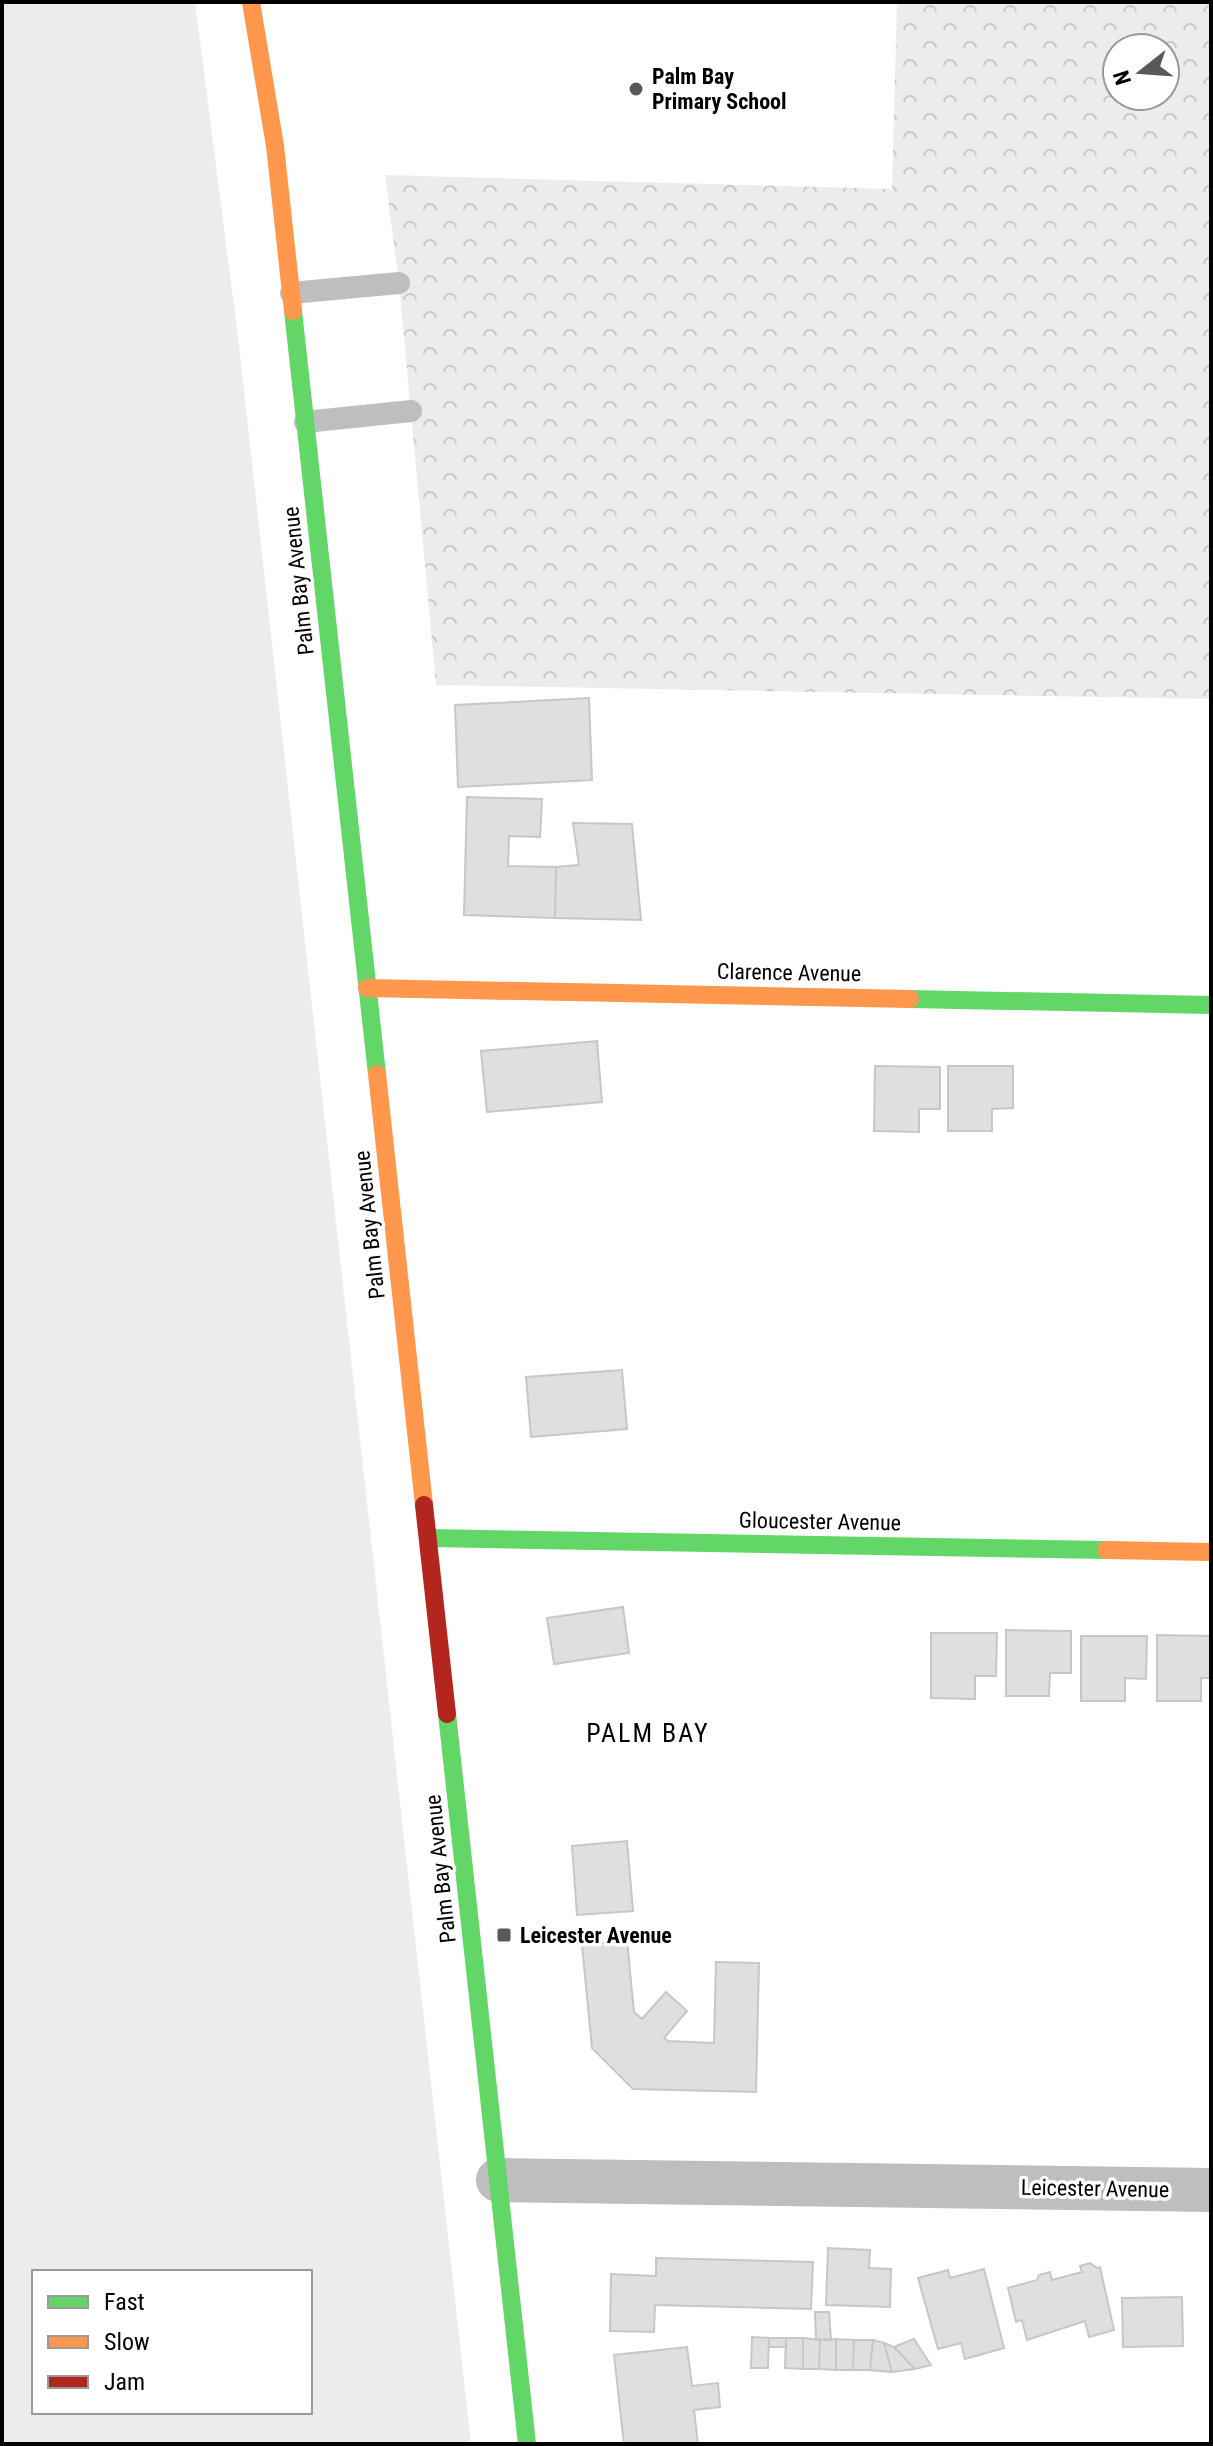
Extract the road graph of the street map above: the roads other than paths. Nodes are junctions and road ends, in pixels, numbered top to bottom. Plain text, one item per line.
1 (251, 2) edge
2 (399, 283) dead end
3 (291, 293) junction
4 (411, 411) dead end
5 (305, 422) junction
6 (367, 988) junction
7 (1211, 1005) edge
8 (428, 1538) junction
9 (1211, 1552) edge
10 (498, 2180) junction
11 (1211, 2190) edge
12 (527, 2444) edge

1 - 3 main road, Palm Bay Avenue
2 - 3 lane
3 - 5 main road, Palm Bay Avenue
4 - 5 lane
5 - 6 main road, Palm Bay Avenue
6 - 7 main road, Clarence Avenue
6 - 8 main road, Palm Bay Avenue
8 - 9 main road, Gloucester Avenue
8 - 10 main road, Palm Bay Avenue
10 - 11 street, Leicester Avenue
10 - 12 main road, Palm Bay Avenue

